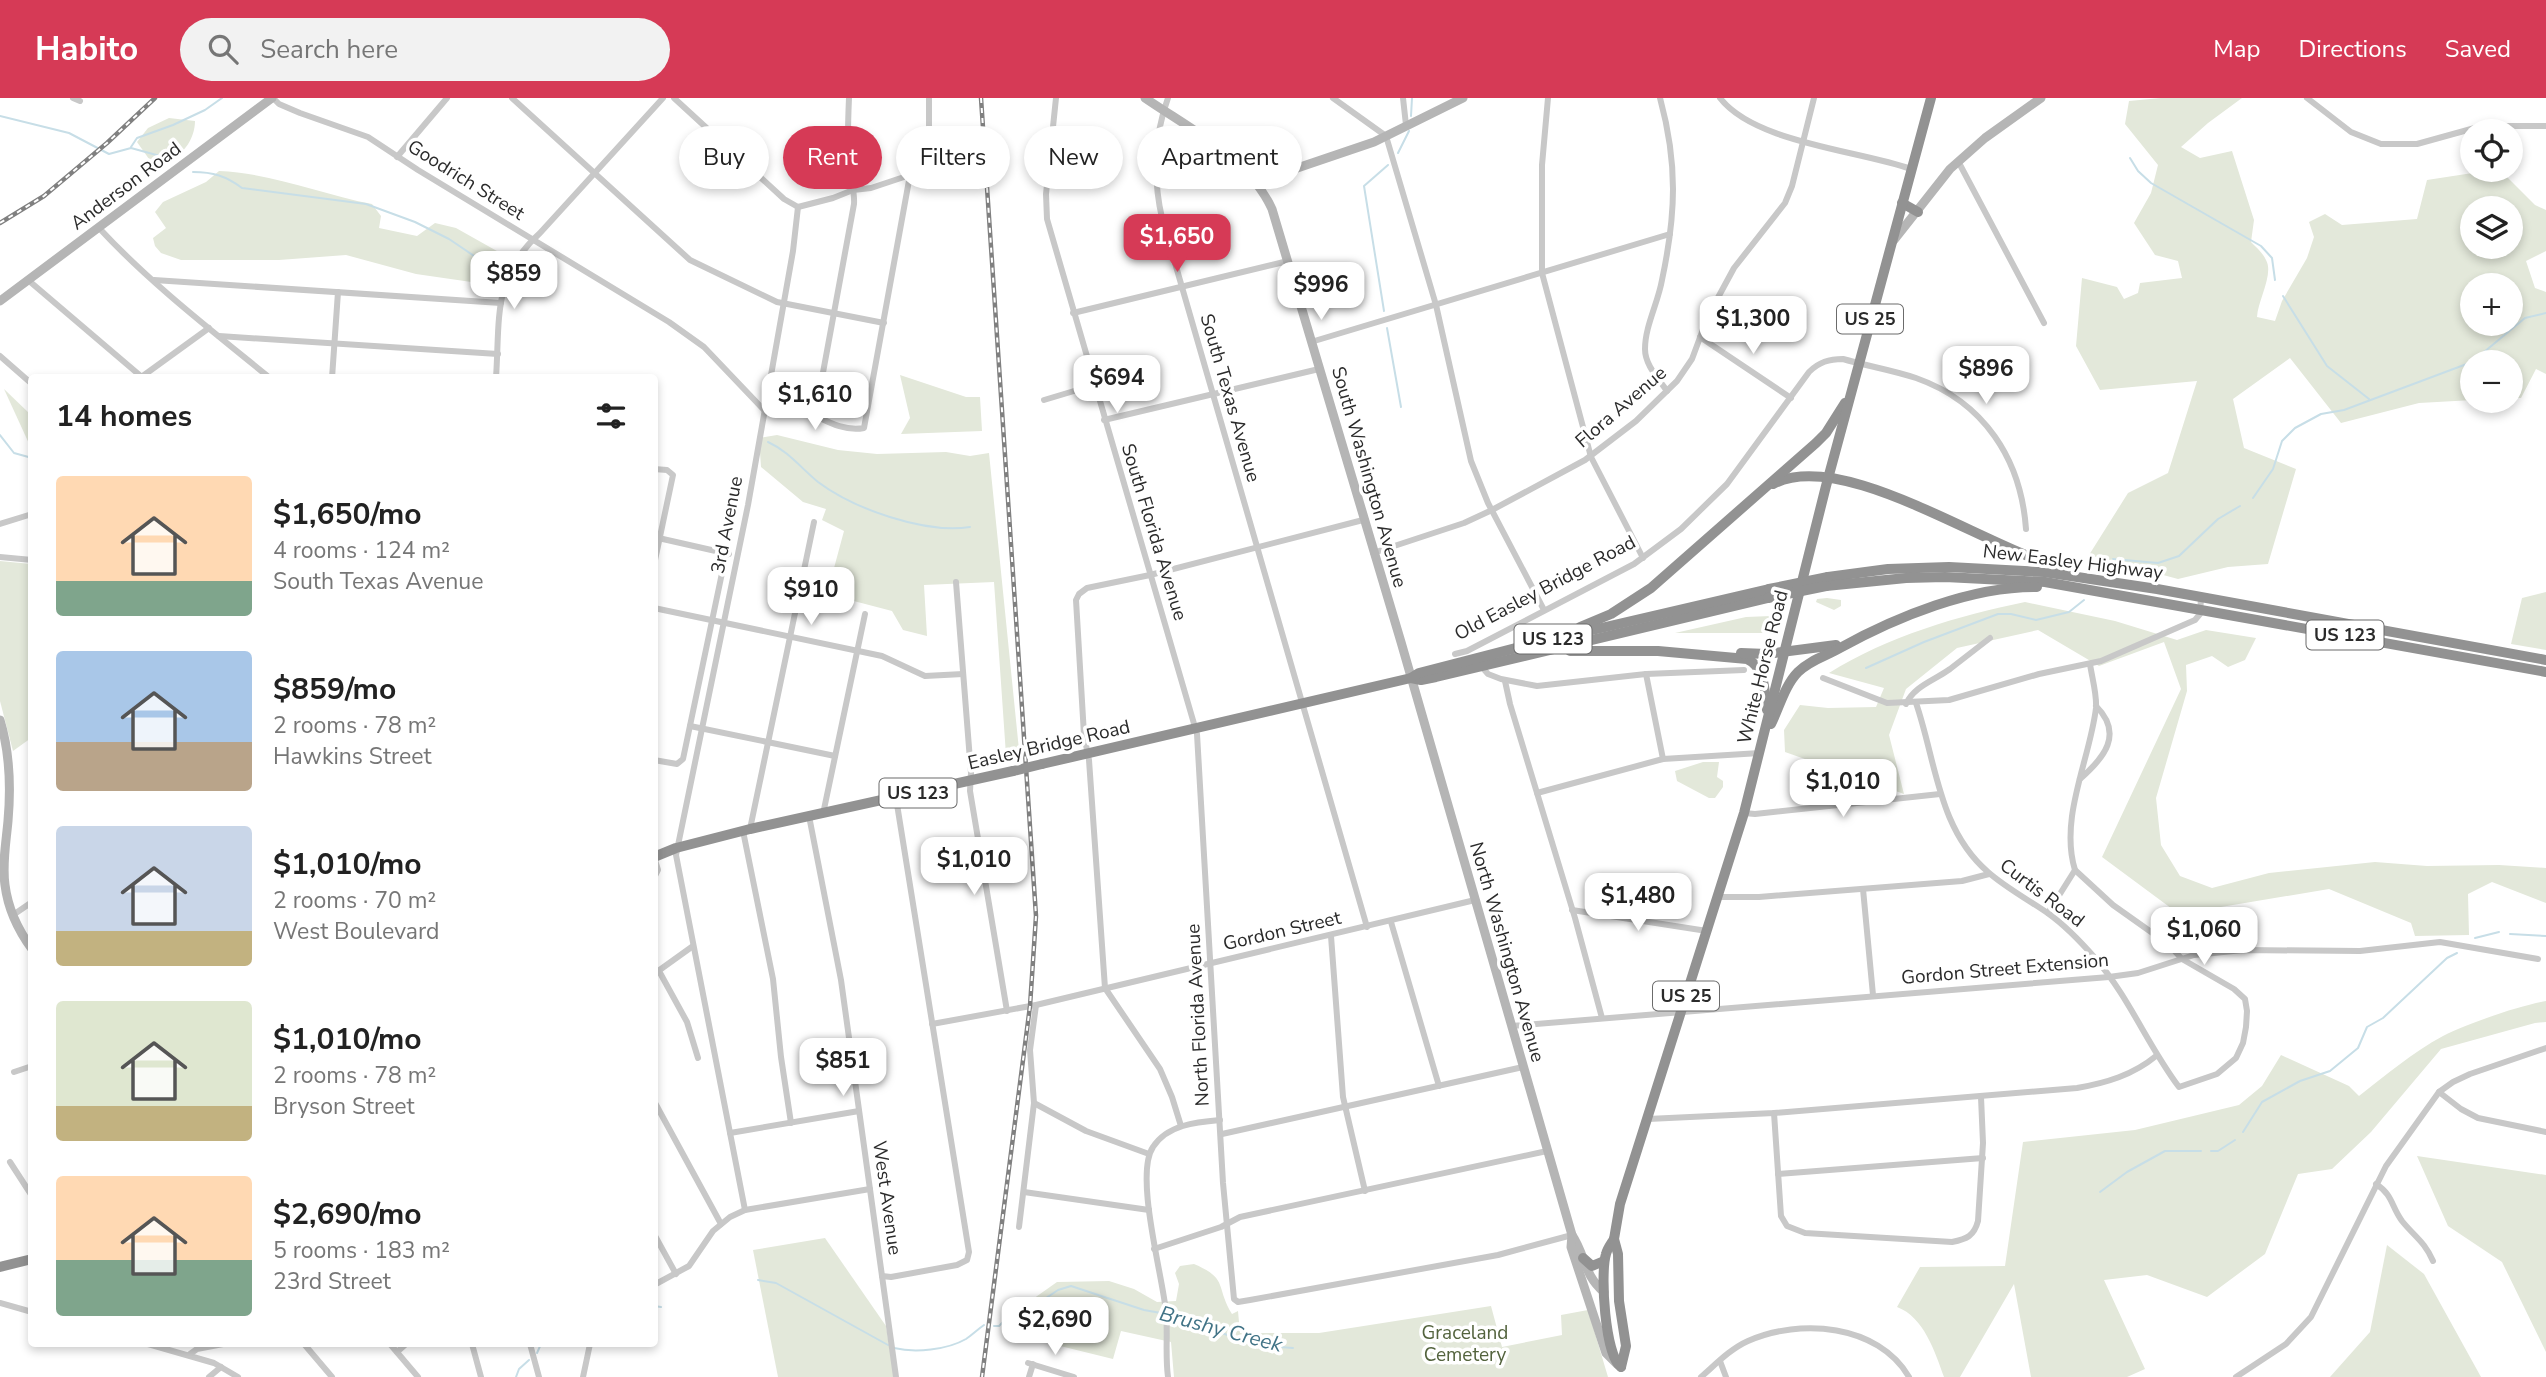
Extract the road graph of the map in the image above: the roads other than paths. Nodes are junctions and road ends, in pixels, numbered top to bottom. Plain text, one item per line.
1 (273, 98) edge
2 (447, 98) edge
3 (512, 98) edge
4 (663, 98) edge
5 (674, 98) edge
6 (849, 98) edge
7 (929, 98) edge
8 (1056, 98) edge
9 (1145, 98) edge
10 (1168, 98) edge
11 (1333, 98) edge
12 (1403, 98) edge
13 (1463, 98) edge
14 (1548, 98) edge
15 (1660, 98) edge
16 (1720, 98) edge
17 (1814, 98) edge
18 (1931, 98) edge
19 (2041, 98) edge
20 (2306, 98) edge
21 (1164, 110) junction
22 (1406, 125) junction
23 (928, 126) edge
24 (1187, 126) edge
25 (2546, 127) edge
26 (1386, 136) junction
27 (1804, 140) junction
28 (397, 157) junction
29 (1958, 161) junction
30 (1302, 164) edge
31 (1911, 169) junction
32 (594, 173) junction
33 (896, 180) edge
34 (908, 189) edge
35 (1260, 189) edge
36 (853, 190) junction
37 (1902, 203) junction
38 (798, 207) junction
39 (1917, 212) junction
40 (99, 228) junction
41 (1670, 234) junction
42 (533, 240) junction
43 (1891, 244) junction
44 (1288, 261) junction
45 (1542, 273) junction
46 (28, 280) junction
47 (154, 281) junction
48 (1181, 287) junction
49 (338, 292) junction
50 (0, 301) edge
51 (501, 303) junction
52 (783, 304) junction
53 (1436, 305) junction
54 (1073, 313) junction
55 (834, 314) junction
56 (884, 323) junction
57 (2044, 323) dead end
58 (209, 328) junction
59 (219, 336) junction
60 (1700, 337) junction
61 (1311, 342) junction
62 (334, 343) junction
63 (498, 354) junction
64 (0, 356) edge
65 (1858, 363) junction
66 (1319, 369) junction
67 (137, 374) edge
68 (147, 374) edge
69 (265, 374) edge
70 (332, 374) edge
71 (496, 374) edge
72 (28, 380) edge
73 (1094, 385) junction
74 (1667, 391) junction
75 (1212, 394) junction
76 (1850, 394) junction
77 (1791, 398) junction
78 (767, 400) junction
79 (1044, 400) dead end
80 (764, 410) junction
81 (815, 416) junction
82 (1104, 420) junction
83 (1591, 457) junction
84 (658, 470) edge
85 (1828, 479) junction
86 (1761, 493) junction
87 (1492, 510) junction
88 (28, 515) edge
89 (1363, 520) junction
90 (814, 522) dead end
91 (0, 524) edge
92 (2026, 529) dead end
93 (658, 534) edge
94 (658, 538) edge
95 (1257, 548) junction
96 (1373, 553) junction
97 (726, 554) junction
98 (737, 556) junction
99 (0, 557) edge
100 (1643, 558) junction
101 (28, 560) edge
102 (1150, 575) junction
103 (956, 582) dead end
104 (1768, 594) junction
105 (2146, 594) junction
106 (2200, 603) junction
107 (658, 609) edge
108 (1544, 610) junction
109 (864, 614) dead end
110 (712, 620) junction
111 (723, 623) junction
112 (790, 636) junction
113 (1990, 638) dead end
114 (2407, 641) junction
115 (1848, 643) junction
116 (1517, 648) junction
117 (858, 651) junction
118 (1665, 652) junction
119 (1784, 652) junction
120 (1455, 654) dead end
121 (1531, 655) junction
122 (2546, 660) edge
123 (1477, 663) junction
124 (2090, 664) junction
125 (1744, 670) dead end
126 (2546, 672) edge
127 (963, 674) junction
128 (1646, 674) junction
129 (1411, 678) junction
130 (1823, 678) dead end
131 (1505, 681) junction
132 (1303, 703) junction
133 (1916, 703) junction
134 (1906, 704) junction
135 (2096, 706) junction
136 (1768, 716) junction
137 (0, 720) edge
138 (690, 726) junction
139 (701, 728) junction
140 (1195, 729) junction
141 (1763, 740) junction
142 (768, 743) junction
143 (1760, 752) junction
144 (1087, 753) junction
145 (835, 757) junction
146 (1663, 759) junction
147 (658, 761) edge
148 (971, 781) junction
149 (2079, 781) junction
150 (5, 783) edge
151 (1537, 793) junction
152 (1940, 794) junction
153 (896, 798) junction
154 (1744, 813) junction
155 (823, 814) junction
156 (809, 817) junction
157 (746, 830) junction
158 (677, 848) junction
159 (658, 855) edge
160 (2075, 870) junction
161 (1989, 874) junction
162 (1863, 889) junction
163 (1718, 897) junction
164 (1475, 900) junction
165 (28, 905) edge
166 (1572, 910) junction
167 (2048, 913) junction
168 (13, 915) junction
169 (1391, 922) junction
170 (1367, 927) junction
171 (1707, 931) junction
172 (1331, 936) junction
173 (28, 942) edge
174 (693, 946) junction
175 (2182, 958) junction
176 (2538, 959) dead end
177 (1211, 964) junction
178 (658, 972) edge
179 (658, 975) edge
180 (2109, 976) junction
181 (1105, 988) junction
182 (1873, 995) junction
183 (1036, 1005) junction
184 (1007, 1011) junction
185 (1681, 1013) junction
186 (1602, 1018) junction
187 (932, 1024) junction
188 (1513, 1026) junction
189 (2546, 1048) edge
190 (2156, 1055) junction
191 (698, 1058) dead end
192 (28, 1067) edge
193 (1523, 1067) junction
194 (15, 1072) dead end
195 (1439, 1086) junction
196 (2439, 1092) junction
197 (1981, 1097) junction
198 (1034, 1103) junction
199 (1346, 1107) junction
200 (658, 1108) edge
201 (859, 1111) junction
202 (1774, 1113) junction
203 (1647, 1119) junction
204 (1220, 1120) junction
205 (791, 1123) junction
206 (1181, 1126) junction
207 (2546, 1132) edge
208 (730, 1133) junction
209 (1222, 1134) junction
210 (1547, 1151) junction
211 (1149, 1154) junction
212 (1983, 1158) junction
213 (10, 1162) dead end
214 (1778, 1174) junction
215 (2376, 1184) junction
216 (870, 1189) junction
217 (28, 1190) edge
218 (1365, 1191) junction
219 (1024, 1192) junction
220 (745, 1210) junction
221 (1149, 1210) junction
222 (1226, 1223) junction
223 (721, 1224) junction
224 (1019, 1227) dead end
225 (1572, 1235) junction
226 (1614, 1239) junction
227 (658, 1241) edge
228 (1154, 1249) junction
229 (1583, 1258) junction
230 (28, 1260) edge
231 (1604, 1261) junction
232 (2434, 1261) dead end
233 (0, 1267) edge
234 (676, 1274) junction
235 (882, 1276) junction
236 (658, 1283) edge
237 (1604, 1292) junction
238 (0, 1303) edge
239 (28, 1311) edge
240 (161, 1347) edge
241 (207, 1347) edge
242 (307, 1347) edge
243 (393, 1347) edge
244 (403, 1347) edge
245 (473, 1347) edge
246 (531, 1347) edge
247 (589, 1347) edge
248 (397, 1352) junction
249 (190, 1354) junction
250 (1720, 1361) junction
251 (221, 1367) junction
252 (1621, 1369) edge
253 (209, 1377) edge
254 (238, 1377) edge
255 (332, 1377) edge
256 (418, 1377) edge
257 (481, 1377) edge
258 (539, 1377) edge
259 (583, 1377) edge
260 (896, 1377) edge
261 (1029, 1377) edge
262 (1074, 1377) edge
263 (1168, 1377) edge
264 (1701, 1377) edge
265 (1726, 1377) edge
266 (1909, 1377) edge
267 (2236, 1377) edge

1 - 28 street, Goodrich Street
1 - 40 main road, Anderson Road
2 - 28 street
3 - 32 street
4 - 32 street
5 - 38 street
6 - 36 street
7 - 23 street
8 - 54 street, South Florida Avenue
9 - 21 main road, South Washington Avenue
10 - 21 street, South Texas Avenue
11 - 26 street
12 - 22 street
13 - 22 main road
14 - 45 street
15 - 41 street
16 - 27 street
17 - 27 street, Flora Avenue
18 - 31 highway, White Horse Road / US 25
19 - 29 main road
20 - 25 street
21 - 24 main road, South Washington Avenue
21 - 48 street, South Texas Avenue
22 - 26 main road
26 - 30 main road
26 - 53 street
27 - 31 street
27 - 60 street, Flora Avenue
28 - 42 street, Goodrich Street
29 - 39 main road
29 - 57 street
31 - 37 highway, White Horse Road / US 25
32 - 42 street
32 - 52 street
33 - 36 street
34 - 56 street
35 - 44 main road, South Washington Avenue
36 - 38 street
36 - 55 street
37 - 39 highway
37 - 43 highway, White Horse Road / US 25
38 - 52 street, 3rd Avenue
39 - 43 main road
40 - 46 main road, Anderson Road
40 - 47 street
41 - 45 street
41 - 74 street
42 - 51 street
42 - 80 street, Goodrich Street
43 - 65 highway, White Horse Road / US 25
44 - 48 street
44 - 61 main road, South Washington Avenue
45 - 53 street
45 - 83 street
46 - 50 main road, Anderson Road
46 - 67 street
47 - 49 street
47 - 58 street
48 - 54 street
48 - 75 street, South Texas Avenue
49 - 51 street
49 - 62 street
51 - 63 street
52 - 55 street
52 - 78 street, 3rd Avenue
53 - 61 street
53 - 87 street
54 - 73 street, South Florida Avenue
55 - 56 street
55 - 81 street
56 - 81 street
58 - 59 street
58 - 68 street
59 - 62 street
59 - 69 street
60 - 74 street, Flora Avenue
60 - 77 street
61 - 66 main road, South Washington Avenue
62 - 63 street
62 - 70 street
63 - 71 street
64 - 72 street
65 - 76 highway, White Horse Road / US 25
65 - 77 street, Old Easley Bridge Road
65 - 92 street
66 - 75 street
66 - 89 main road, South Washington Avenue
73 - 79 street
73 - 82 street, South Florida Avenue
74 - 83 street, Flora Avenue
75 - 82 street
75 - 95 street, South Texas Avenue
76 - 85 highway, White Horse Road / US 25
76 - 86 highway
77 - 100 street, Old Easley Bridge Road
78 - 80 street, 3rd Avenue
78 - 81 street
80 - 98 street, 3rd Avenue
82 - 102 street, South Florida Avenue
83 - 87 street, Flora Avenue
83 - 100 street
84 - 93 street
85 - 86 highway
85 - 105 highway
85 - 119 highway, White Horse Road / US 25
86 - 116 highway
87 - 96 street, Flora Avenue
87 - 108 street
88 - 91 street
89 - 95 street
89 - 96 main road, South Washington Avenue
90 - 112 street
94 - 97 street
95 - 102 street
95 - 132 street, South Texas Avenue
96 - 129 main road, South Washington Avenue
97 - 98 street
97 - 110 street, 3rd Avenue
98 - 111 street, 3rd Avenue
99 - 101 street
100 - 108 street, Old Easley Bridge Road
102 - 140 street, South Florida Avenue
102 - 144 street
103 - 127 street
104 - 105 highway, New Easley Highway / US 123, bridge
104 - 116 highway, New Easley Highway / US 123
104 - 121 highway, New Easley Highway / US 123
105 - 106 highway, New Easley Highway / US 123
105 - 115 highway
106 - 114 highway, New Easley Highway / US 123
106 - 124 street
107 - 110 street
108 - 120 street, Old Easley Bridge Road
109 - 117 street
110 - 111 street
110 - 138 street, 3rd Avenue
111 - 112 street
111 - 139 street, 3rd Avenue
112 - 117 street
112 - 142 street
113 - 134 street
114 - 122 highway, New Easley Highway / US 123
114 - 126 highway, New Easley Highway / US 123
115 - 119 highway
115 - 141 highway
116 - 123 highway, New Easley Highway / US 123
117 - 127 street
117 - 145 street
118 - 119 highway
118 - 121 highway
118 - 136 highway
119 - 136 highway, White Horse Road / US 25
121 - 123 highway, New Easley Highway / US 123
123 - 129 highway, Easley Bridge Road / US 123
123 - 131 street
124 - 133 street
124 - 135 street
125 - 128 street
127 - 148 street
128 - 131 street
128 - 146 street
129 - 132 highway, Easley Bridge Road / US 123
129 - 164 main road, North Washington Avenue
130 - 134 street
131 - 151 street
132 - 140 highway, Easley Bridge Road / US 123
132 - 170 street, South Texas Avenue
133 - 134 street
133 - 152 street, Curtis Road
135 - 149 street
135 - 149 street
136 - 141 highway, White Horse Road / US 25
137 - 150 main road
138 - 139 street
138 - 147 street, 3rd Avenue
139 - 142 street
139 - 158 street, 3rd Avenue
140 - 144 highway, Easley Bridge Road / US 123
140 - 177 street, North Florida Avenue
141 - 143 highway, White Horse Road / US 25
142 - 145 street
142 - 157 street
143 - 146 street
143 - 154 highway, White Horse Road / US 25
144 - 148 highway, Easley Bridge Road / US 123, bridge
144 - 181 street
145 - 155 street
146 - 151 street
148 - 153 highway, Easley Bridge Road / US 123
148 - 184 street
149 - 160 street
150 - 168 main road
151 - 166 street
152 - 154 street
152 - 161 street, Curtis Road
153 - 155 highway, Easley Bridge Road / US 123
153 - 187 street
154 - 163 highway, White Horse Road / US 25
155 - 156 highway, Easley Bridge Road / US 123
156 - 157 highway, Easley Bridge Road / US 123
156 - 201 street, West Avenue
157 - 158 highway, Easley Bridge Road / US 123
157 - 205 street
158 - 159 highway, Easley Bridge Road / US 123
158 - 174 street
160 - 167 street
160 - 175 street
161 - 162 street
161 - 167 street, Curtis Road
162 - 163 street
162 - 182 street
163 - 171 highway, White Horse Road / US 25
164 - 169 street, Gordon Street
164 - 188 main road, North Washington Avenue
165 - 168 street
166 - 171 street
166 - 186 street
167 - 180 street, Curtis Road
168 - 173 main road
169 - 170 street, Gordon Street
169 - 195 street
170 - 172 street, Gordon Street
171 - 185 highway, White Horse Road / US 25
172 - 177 street, Gordon Street
172 - 199 street
174 - 178 street
174 - 208 street
175 - 176 street, Gordon Street Extension
175 - 180 street, Gordon Street Extension
175 - 190 street, Curtis Road
177 - 181 street, Gordon Street
177 - 204 street, North Florida Avenue
179 - 191 street
180 - 182 street, Gordon Street Extension
180 - 190 street, Curtis Road
181 - 183 street, Gordon Street
181 - 206 street
182 - 185 street, Gordon Street Extension
183 - 184 street, Gordon Street
183 - 198 street
184 - 187 street, Gordon Street
185 - 186 street, Gordon Street Extension
185 - 203 highway, White Horse Road / US 25
186 - 188 street, Gordon Street Extension
187 - 235 street
188 - 193 main road, North Washington Avenue
189 - 196 street
190 - 197 street
192 - 194 street
193 - 195 street
193 - 210 main road, North Washington Avenue
195 - 199 street
196 - 207 street
196 - 215 street
197 - 202 street
197 - 212 street
198 - 211 street
198 - 219 street
199 - 209 street
199 - 218 street
200 - 223 street
201 - 205 street
201 - 216 street, West Avenue
202 - 203 street
202 - 214 street
203 - 226 highway, White Horse Road / US 25
204 - 206 street
204 - 209 street, North Florida Avenue
205 - 208 street
206 - 211 street
208 - 220 street
209 - 222 street, North Florida Avenue
210 - 218 street
210 - 225 main road, North Washington Avenue
211 - 221 street
212 - 214 street
212 - 214 street
213 - 217 street
215 - 232 street
215 - 267 street
216 - 220 street
216 - 235 street, West Avenue
218 - 222 street
219 - 221 street
219 - 224 street
220 - 223 street
221 - 228 street
222 - 225 street, North Florida Avenue
222 - 228 street
223 - 234 street
225 - 229 main road, North Washington Avenue
225 - 252 main road, North Washington Avenue
226 - 231 highway, White Horse Road / US 25
226 - 252 highway, White Horse Road / US 25
227 - 234 street
228 - 263 street
229 - 231 highway
229 - 237 main road, North Washington Avenue
230 - 233 highway
231 - 237 highway, White Horse Road / US 25
234 - 236 street
235 - 260 street, West Avenue
237 - 252 highway, White Horse Road
238 - 239 street
240 - 249 street
241 - 249 street
242 - 255 street
243 - 248 street
244 - 248 street
245 - 257 street
246 - 258 street
247 - 259 street
248 - 256 street
249 - 251 street
250 - 264 street
250 - 265 street
250 - 266 street
251 - 253 street
251 - 254 street
261 - 262 street

